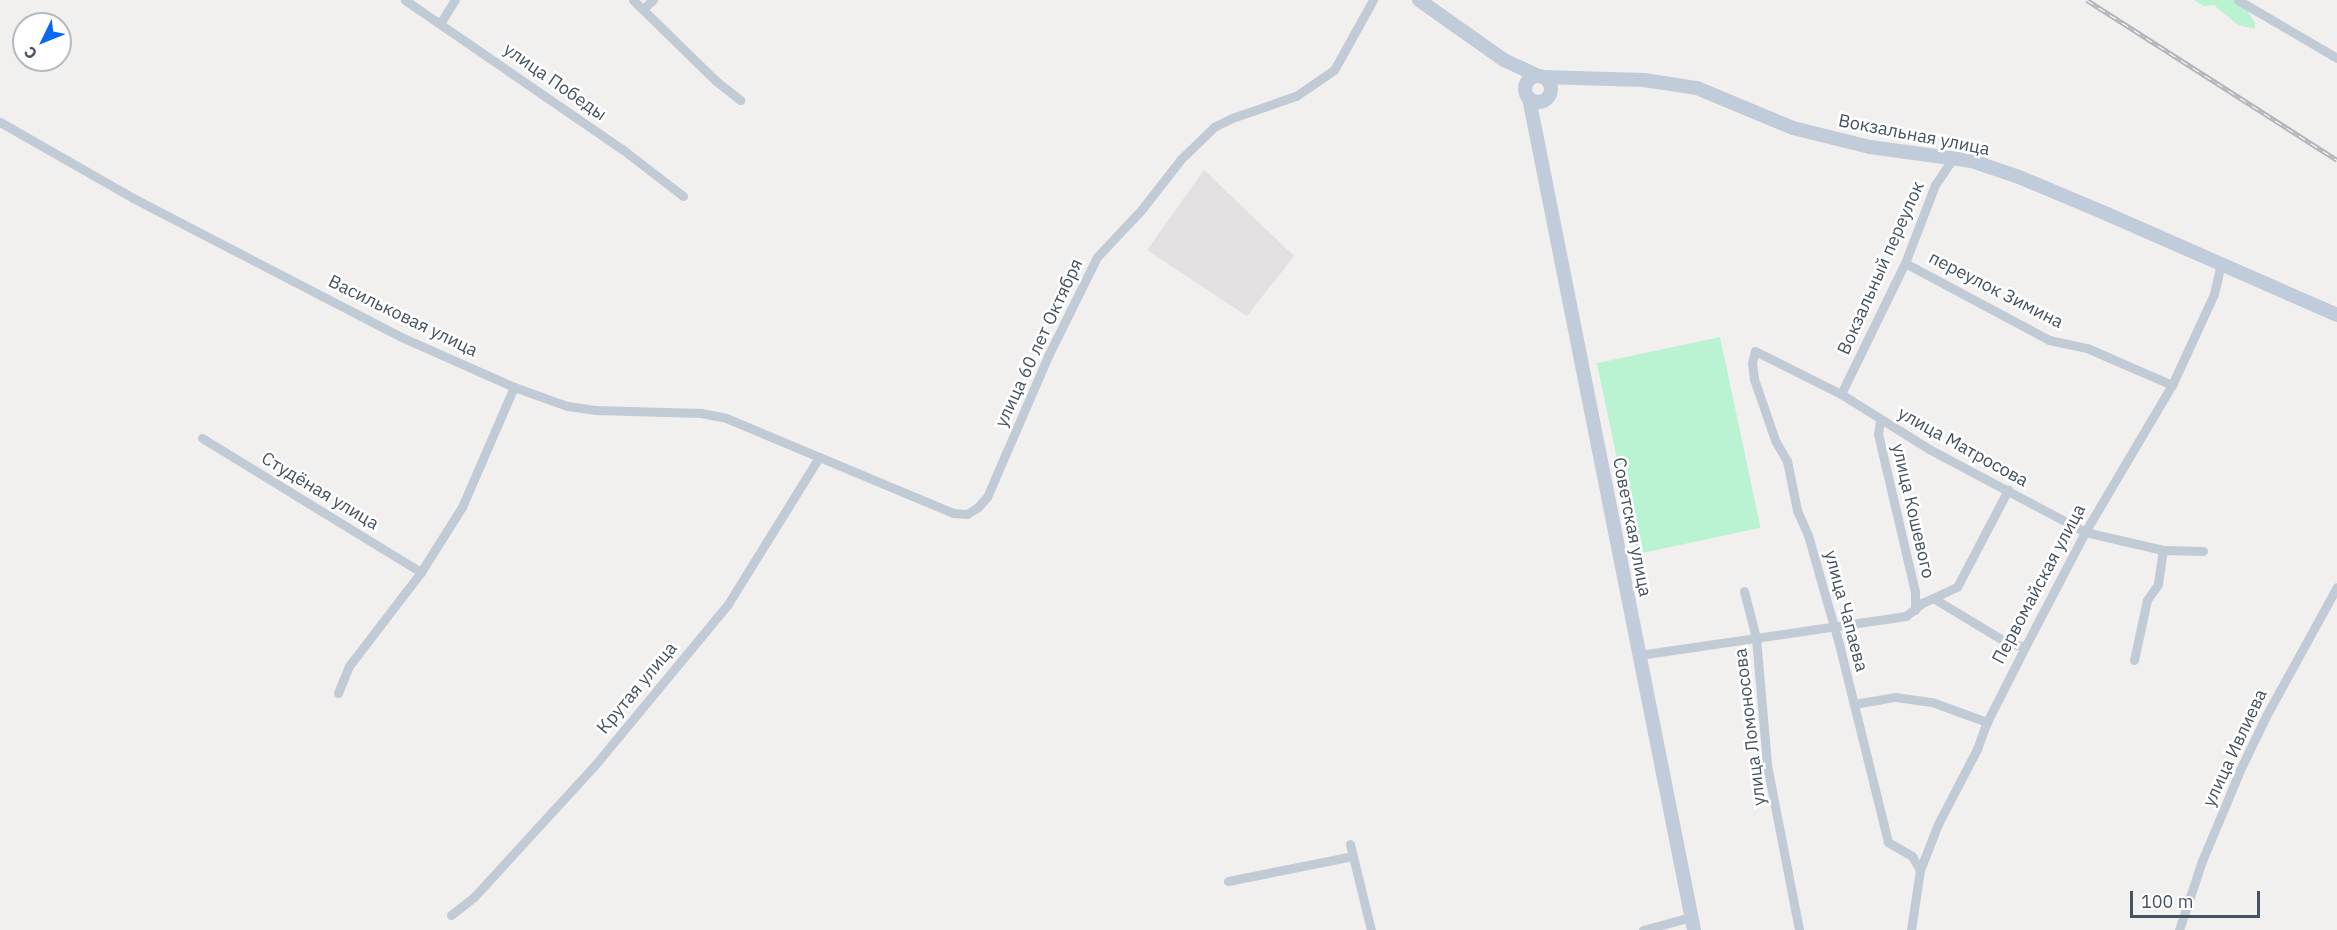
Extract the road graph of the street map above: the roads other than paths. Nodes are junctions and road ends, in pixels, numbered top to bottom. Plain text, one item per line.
1 (405, 0) edge
2 (455, 0) edge
3 (633, 0) edge
4 (653, 0) edge
5 (1373, 0) edge
6 (1419, 0) edge
7 (2238, 0) edge
8 (644, 8) junction
9 (441, 22) junction
10 (2337, 58) edge
11 (1504, 60) junction
12 (1540, 76) junction
13 (1573, 78) junction
14 (1527, 93) junction
15 (1547, 97) junction
16 (740, 100) dead end
17 (0, 122) edge
18 (1534, 131) junction
19 (1954, 157) junction
20 (683, 196) dead end
21 (1905, 263) junction
22 (2221, 263) junction
23 (2337, 315) edge
24 (1755, 351) joint
25 (2172, 385) junction
26 (514, 387) junction
27 (1841, 394) junction
28 (1880, 420) junction
29 (202, 438) dead end
30 (819, 457) junction
31 (2008, 490) junction
32 (2085, 532) junction
33 (2163, 550) junction
34 (2203, 551) dead end
35 (421, 572) junction
36 (2337, 587) edge
37 (1744, 591) dead end
38 (1933, 598) junction
39 (1915, 610) junction
40 (1833, 628) junction
41 (1756, 638) junction
42 (2025, 647) junction
43 (1638, 655) junction
44 (2134, 660) dead end
45 (338, 693) dead end
46 (1854, 704) junction
47 (1987, 722) junction
48 (1350, 844) dead end
49 (1353, 856) junction
50 (1920, 870) junction
51 (1228, 880) dead end
52 (451, 915) dead end
53 (1692, 924) edge
54 (1371, 930) edge
55 (1643, 930) edge
56 (1799, 930) edge
57 (1911, 930) edge
58 (2179, 930) edge

1 - 9 street, улица Победы
2 - 9 street
3 - 8 street
4 - 8 street
5 - 30 street, улица 60 лет Октября
6 - 11 main road
7 - 10 street
8 - 16 street
9 - 20 street, улица Победы
11 - 12 main road
11 - 14 main road
12 - 13 main road, Вокзальная улица
12 - 14 main road
12 - 15 main road
13 - 15 main road
13 - 19 main road, Вокзальная улица
14 - 15 main road
14 - 18 main road, Советская улица
15 - 18 main road, Советская улица
17 - 26 street, Васильковая улица
18 - 43 main road, Советская улица
19 - 21 street, Вокзальный переулок
19 - 22 main road, Вокзальная улица
21 - 25 street, переулок Зимина
21 - 27 street, Вокзальный переулок
22 - 23 main road, Вокзальная улица
22 - 25 street, Первомайская улица
24 - 27 street, улица Матросова
24 - 40 street, улица Чапаева
25 - 32 street, Первомайская улица
26 - 30 street, Васильковая улица
26 - 35 street
27 - 28 street, улица Матросова
28 - 31 street, улица Матросова
28 - 39 street, улица Кошевого
29 - 35 street, Студёная улица
30 - 52 street, Крутая улица
31 - 32 street, улица Матросова
31 - 38 street
32 - 33 street, улица Матросова
32 - 42 street, Первомайская улица
33 - 34 street, улица Матросова
33 - 44 street
35 - 45 street
36 - 58 street, улица Ивлиева
37 - 41 street, улица Ломоносова
38 - 39 street
38 - 42 street
39 - 40 street
40 - 41 street
40 - 46 street, улица Чапаева
41 - 43 street
41 - 56 street, улица Ломоносова
42 - 47 street, Первомайская улица
43 - 53 main road, Советская улица
46 - 47 street
46 - 50 street, улица Чапаева
47 - 50 street, Первомайская улица
48 - 49 street
49 - 51 street
49 - 54 street
50 - 57 street, Первомайская улица
53 - 55 street

